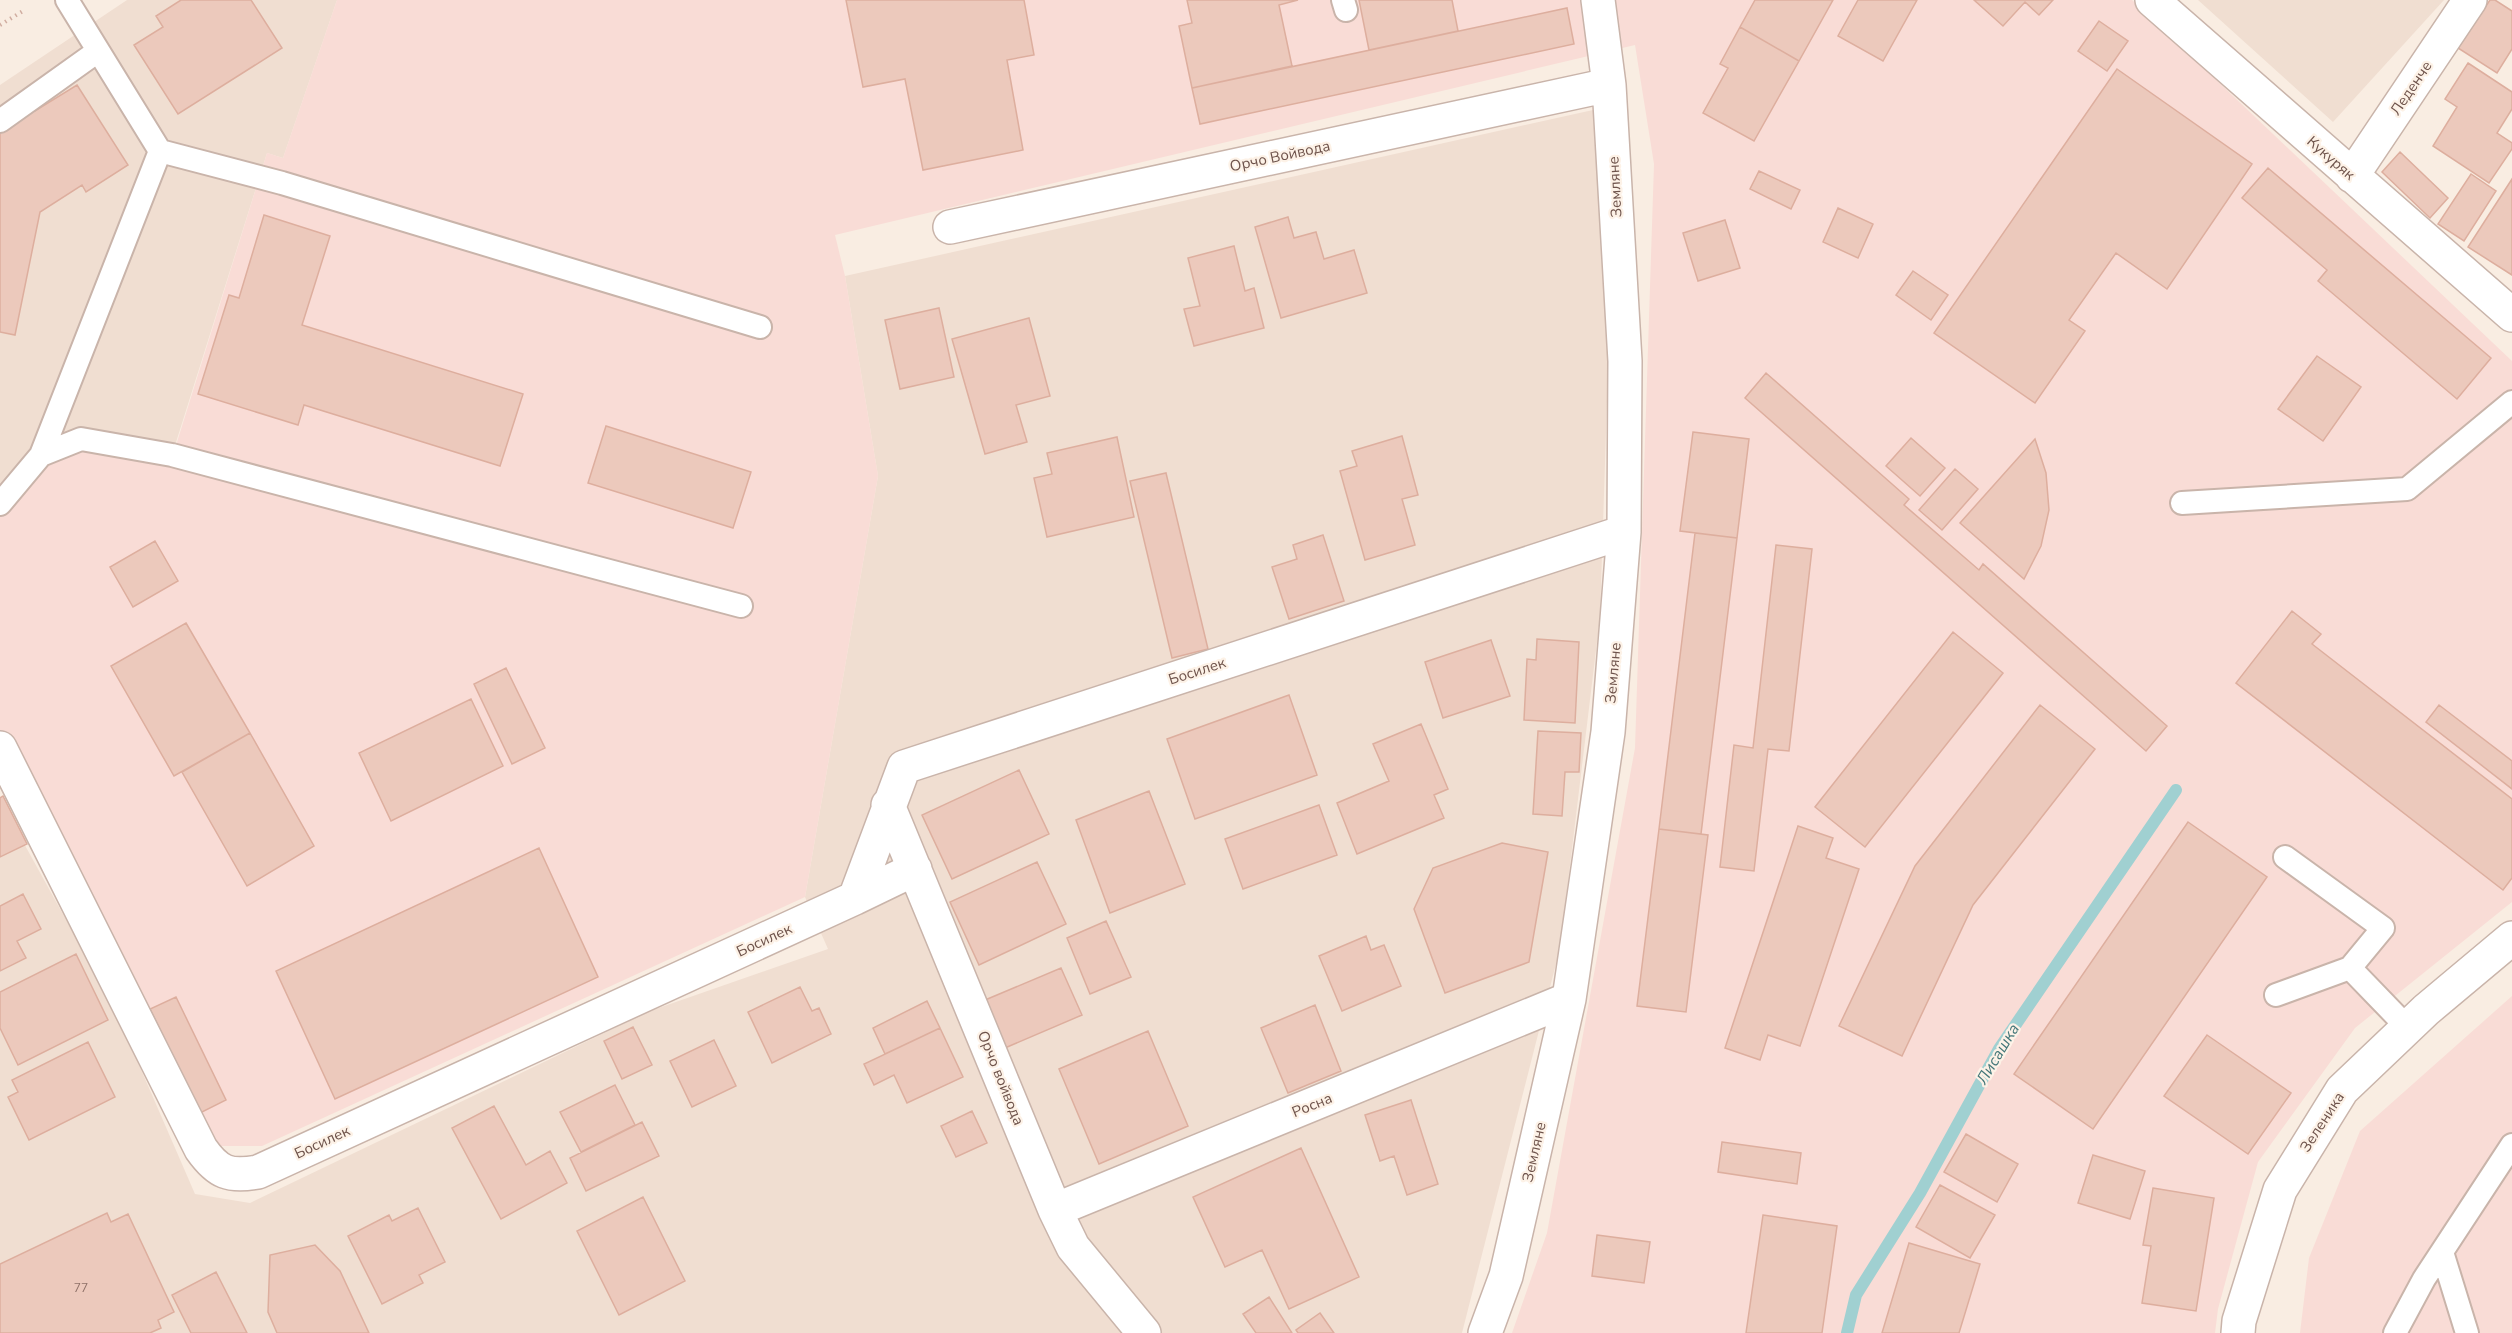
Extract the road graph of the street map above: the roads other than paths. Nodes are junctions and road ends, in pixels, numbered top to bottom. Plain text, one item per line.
1 (67, 0) edge
2 (1598, 0) edge
3 (2152, 0) edge
4 (2470, 0) edge
5 (98, 51) junction
6 (1609, 85) junction
7 (0, 121) edge
8 (160, 151) junction
9 (2352, 176) junction
10 (950, 227) dead end
11 (2512, 315) edge
12 (760, 327) dead end
13 (2512, 402) edge
14 (41, 455) junction
15 (2182, 502) dead end
16 (0, 504) edge
17 (1624, 532) junction
18 (741, 606) dead end
19 (0, 748) edge
20 (888, 805) junction
21 (2285, 856) dead end
22 (915, 869) junction
23 (855, 898) junction
24 (2512, 938) edge
25 (2350, 968) junction
26 (2276, 995) dead end
27 (1569, 999) junction
28 (2407, 1027) junction
29 (2512, 1145) edge
30 (1055, 1210) junction
31 (2442, 1252) junction
32 (1144, 1333) edge
33 (1485, 1333) edge
34 (2238, 1333) edge
35 (2395, 1333) edge
36 (2467, 1333) edge

1 - 5 lane
2 - 6 street, Земляне
3 - 9 street, Кукуряк
4 - 9 street, Леденче
5 - 7 lane
5 - 8 lane
6 - 10 street, Орчо Войвода
6 - 17 street, Земляне
8 - 12 lane
8 - 14 lane
9 - 11 street, Кукуряк
13 - 15 lane
14 - 16 lane
14 - 18 lane
17 - 20 street, Босилек
17 - 27 street, Земляне
19 - 23 street, Босилек
20 - 22 street, Орчо войвода
20 - 23 street, Босилек
21 - 25 lane
22 - 23 street, Босилек
22 - 30 street, Орчо войвода
24 - 28 street, Зеленика
25 - 26 lane
25 - 28 lane
27 - 30 street, Росна
27 - 33 street, Земляне
28 - 34 street, Зеленика
29 - 31 lane
30 - 32 street, Орчо войвода
31 - 35 lane
31 - 36 lane

